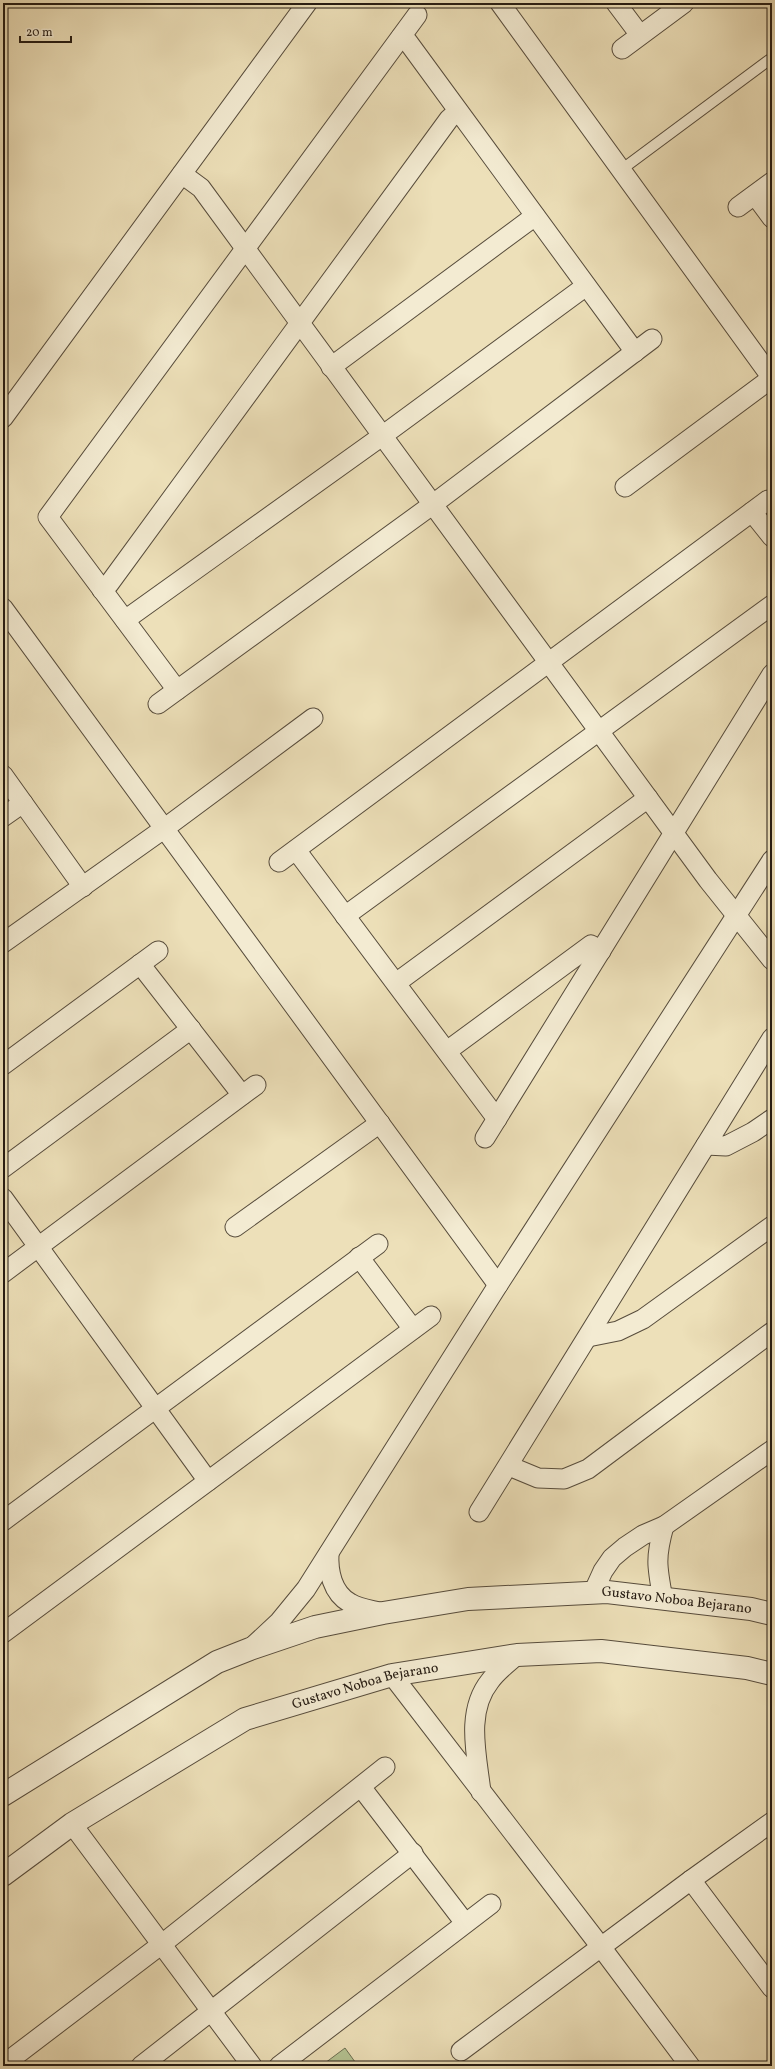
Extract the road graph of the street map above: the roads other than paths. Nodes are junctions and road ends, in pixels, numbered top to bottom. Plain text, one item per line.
1 (307, 3) edge
2 (500, 3) edge
3 (616, 3) edge
4 (684, 3) edge
5 (417, 15) dead end
6 (640, 35) junction
7 (401, 37) junction
8 (622, 49) dead end
9 (769, 60) dead end
10 (458, 112) junction
11 (621, 170) junction
12 (182, 174) junction
13 (772, 182) edge
14 (755, 195) junction
15 (738, 207) dead end
16 (535, 216) junction
17 (772, 218) edge
18 (245, 248) junction
19 (586, 286) junction
20 (299, 322) junction
21 (652, 339) dead end
22 (634, 352) junction
23 (332, 367) junction
24 (772, 378) edge
25 (3, 418) edge
26 (382, 436) junction
27 (625, 486) dead end
28 (768, 500) dead end
29 (432, 505) junction
30 (752, 512) junction
31 (772, 537) edge
32 (102, 590) junction
33 (772, 604) edge
34 (3, 608) edge
35 (125, 620) junction
36 (548, 663) junction
37 (772, 674) edge
38 (177, 690) junction
39 (158, 704) dead end
40 (313, 718) dead end
41 (599, 732) junction
42 (3, 775) edge
43 (648, 798) junction
44 (23, 803) junction
45 (3, 817) edge
46 (165, 828) junction
47 (673, 833) junction
48 (296, 850) junction
49 (772, 860) edge
50 (279, 862) dead end
51 (83, 887) junction
52 (737, 915) junction
53 (346, 916) junction
54 (3, 943) edge
55 (158, 950) dead end
56 (601, 951) junction
57 (772, 960) edge
58 (140, 964) junction
59 (396, 983) junction
60 (191, 1029) junction
61 (772, 1038) edge
62 (446, 1051) junction
63 (3, 1065) edge
64 (497, 1119) junction
65 (772, 1119) edge
66 (380, 1123) junction
67 (485, 1138) dead end
68 (706, 1145) junction
69 (3, 1168) edge
70 (3, 1198) edge
71 (772, 1226) edge
72 (235, 1227) dead end
73 (378, 1244) dead end
74 (39, 1247) junction
75 (359, 1258) junction
76 (3, 1273) edge
77 (498, 1285) junction
78 (431, 1316) dead end
79 (413, 1329) junction
80 (772, 1332) edge
81 (588, 1337) junction
82 (155, 1409) junction
83 (772, 1450) edge
84 (509, 1466) junction
85 (208, 1481) junction
86 (479, 1512) dead end
87 (3, 1521) edge
88 (664, 1526) junction
89 (329, 1553) junction
90 (593, 1593) junction
91 (663, 1599) junction
92 (383, 1613) junction
93 (772, 1614) edge
94 (4, 1629) edge
95 (250, 1649) junction
96 (517, 1655) junction
97 (772, 1674) edge
98 (392, 1675) junction
99 (385, 1767) dead end
100 (361, 1787) junction
101 (5, 1789) edge
102 (482, 1794) junction
103 (771, 1823) edge
104 (72, 1824) junction
105 (412, 1853) junction
106 (3, 1875) edge
107 (691, 1880) junction
108 (491, 1904) dead end
109 (465, 1923) junction
110 (162, 1944) junction
111 (601, 1947) junction
112 (772, 1988) edge
113 (213, 2011) junction
114 (461, 2051) dead end
115 (3, 2065) edge
116 (141, 2066) edge
117 (252, 2066) edge
118 (279, 2066) edge
119 (690, 2066) edge

1 - 12 street
2 - 11 street
3 - 6 street
4 - 6 street
5 - 7 street
6 - 8 street
7 - 10 street
7 - 18 street
9 - 11 lane
10 - 16 street
10 - 20 street
11 - 24 street
12 - 18 street
12 - 25 street
13 - 14 street
14 - 15 street
14 - 17 street
16 - 19 street
16 - 23 street
18 - 20 street
18 - 32 street
19 - 22 street
19 - 26 street
20 - 23 street
20 - 32 street
21 - 22 street
22 - 29 street
23 - 26 street
24 - 27 street
26 - 29 street
26 - 35 street
28 - 30 street
29 - 36 street
29 - 38 street
30 - 31 street
30 - 36 street
32 - 35 street
33 - 41 street
34 - 46 street
35 - 38 street
36 - 41 street
36 - 48 street
37 - 47 street
38 - 39 street
40 - 46 street
41 - 43 street
41 - 53 street
42 - 44 street
43 - 47 street
43 - 59 street
44 - 45 street
44 - 51 street
46 - 51 street
46 - 66 street
47 - 52 street
47 - 56 street
48 - 50 street
48 - 53 street
49 - 52 street
51 - 54 street
52 - 57 street
52 - 77 street
53 - 59 street
55 - 58 street
56 - 62 street
56 - 64 street
58 - 60 street
58 - 63 street
59 - 62 street
60 - 69 street
60 - 74 street
61 - 68 street
62 - 64 street
64 - 67 street
65 - 68 street
66 - 72 street
66 - 77 street
68 - 81 street
70 - 74 street
71 - 81 street
73 - 75 street
74 - 76 street
74 - 82 street
75 - 79 street
75 - 82 street
77 - 89 street
78 - 79 street
79 - 85 street
80 - 84 street
81 - 84 street
82 - 85 street
82 - 87 street
83 - 88 street
84 - 86 street
85 - 94 street
88 - 90 street
88 - 91 street
89 - 92 street
89 - 95 street
90 - 91 street, Gustavo Noboa Bejarano
90 - 92 street, Gustavo Noboa Bejarano
91 - 93 street, Gustavo Noboa Bejarano
92 - 95 street, Gustavo Noboa Bejarano
95 - 101 street, Gustavo Noboa Bejarano
96 - 97 street, Gustavo Noboa Bejarano
96 - 98 street, Gustavo Noboa Bejarano
96 - 102 street
98 - 102 street
98 - 104 street, Gustavo Noboa Bejarano
99 - 100 street
100 - 105 street
100 - 110 street
102 - 111 street
103 - 107 street
104 - 106 street, Gustavo Noboa Bejarano
104 - 110 street
105 - 109 street
105 - 113 street
107 - 111 street
107 - 112 street
108 - 109 street
109 - 118 street
110 - 113 street
110 - 115 street
111 - 114 street
111 - 119 street
113 - 116 street
113 - 117 street

